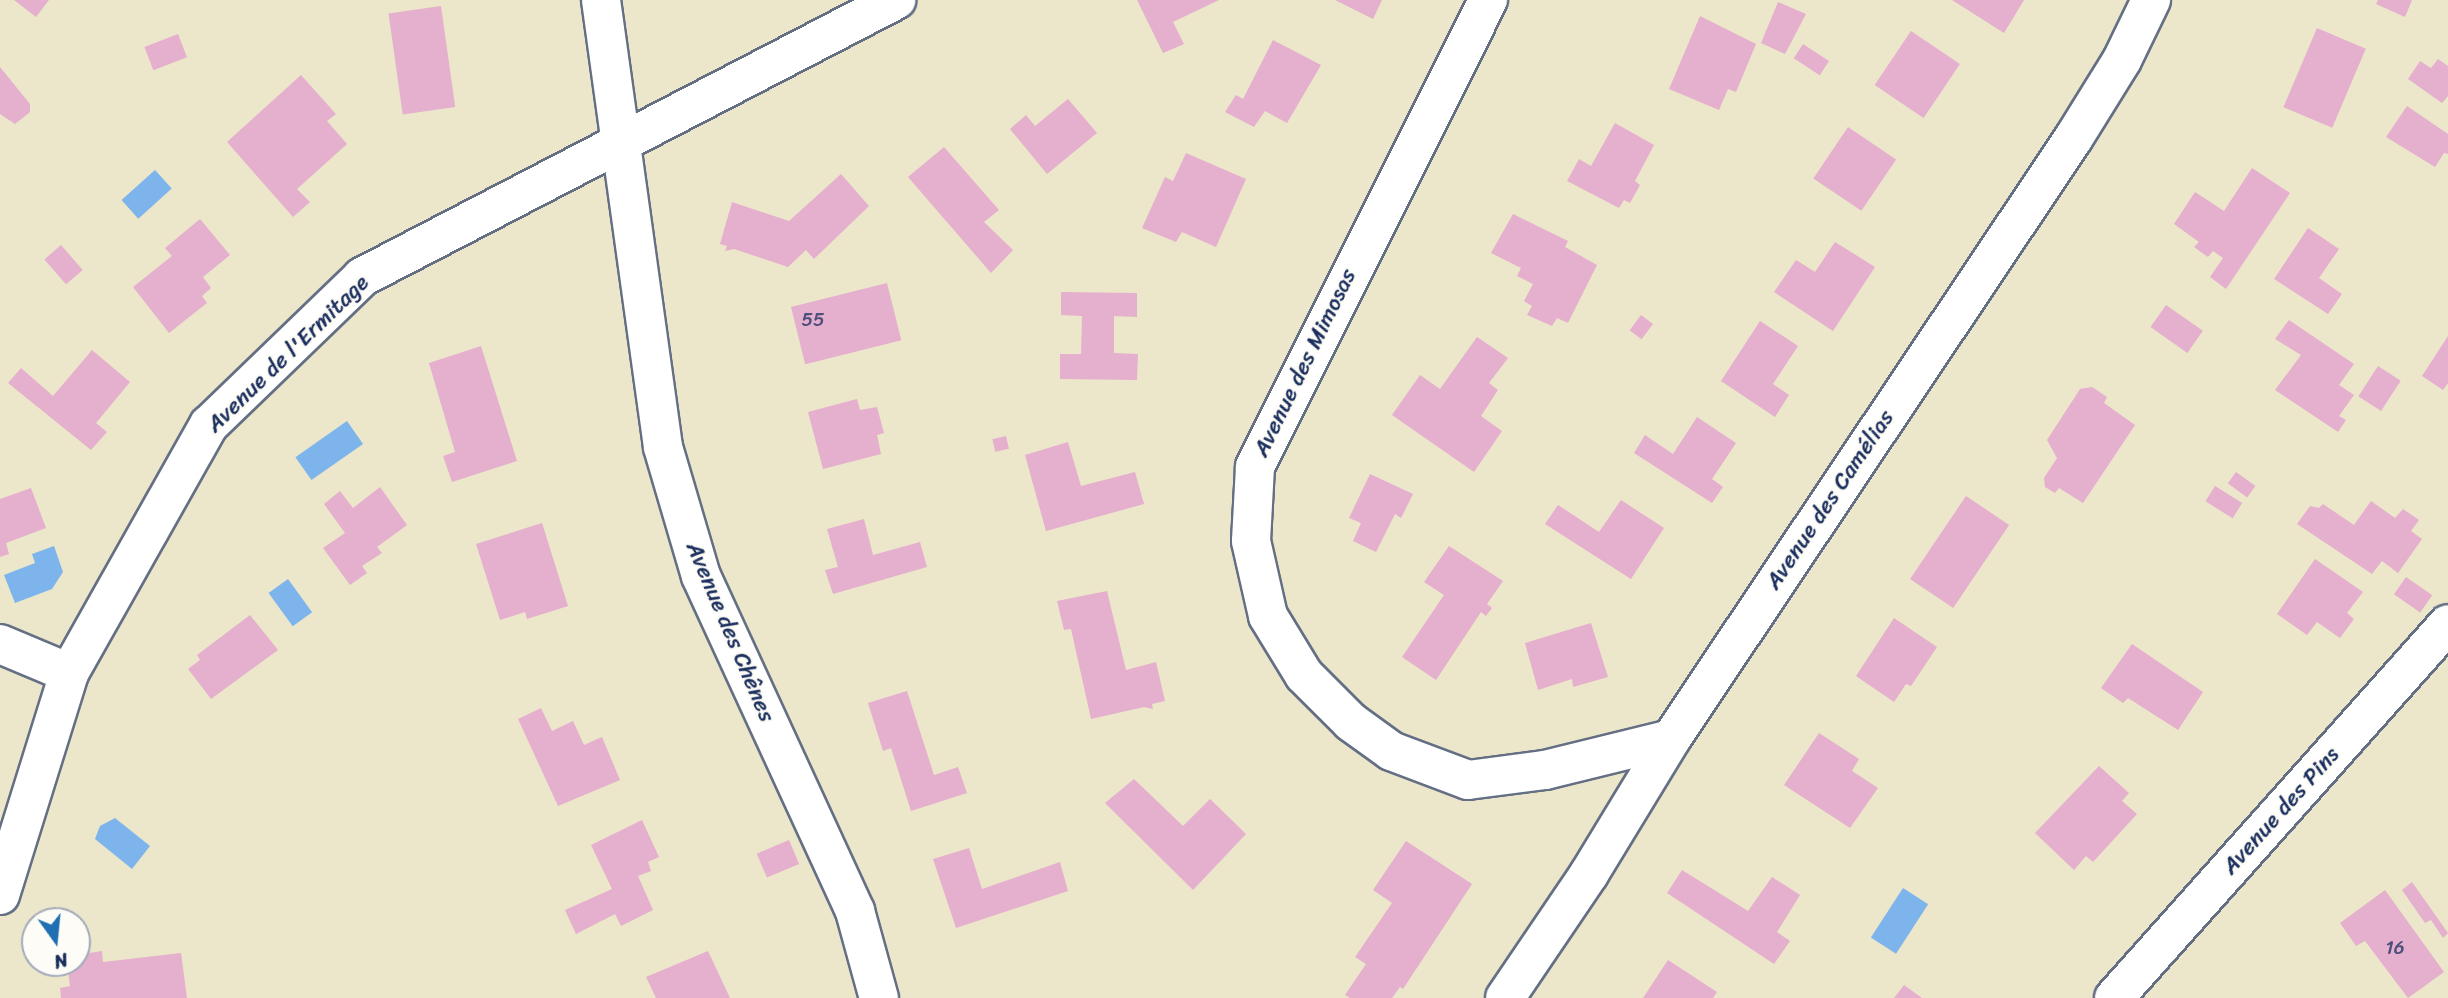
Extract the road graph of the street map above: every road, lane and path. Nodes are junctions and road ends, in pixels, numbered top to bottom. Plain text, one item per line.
1 (600, 0) edge
2 (896, 0) edge
3 (1488, 0) edge
4 (2151, 0) edge
5 (620, 141) junction
6 (2448, 624) edge
7 (0, 644) edge
8 (69, 673) junction
9 (1671, 739) junction
10 (0, 895) edge
11 (878, 998) edge
12 (1505, 998) edge
13 (2115, 998) edge

1 - 5 street, Avenue des Chênes
2 - 5 street, Avenue de l'Ermitage
3 - 9 street, Avenue des Mimosas
4 - 9 street, Avenue des Camélias
5 - 8 street, Avenue de l'Ermitage
5 - 11 street, Avenue des Chênes
6 - 13 street, Avenue des Pins
7 - 8 street
8 - 10 street, Avenue de l'Ermitage
9 - 12 street, Avenue des Camélias

